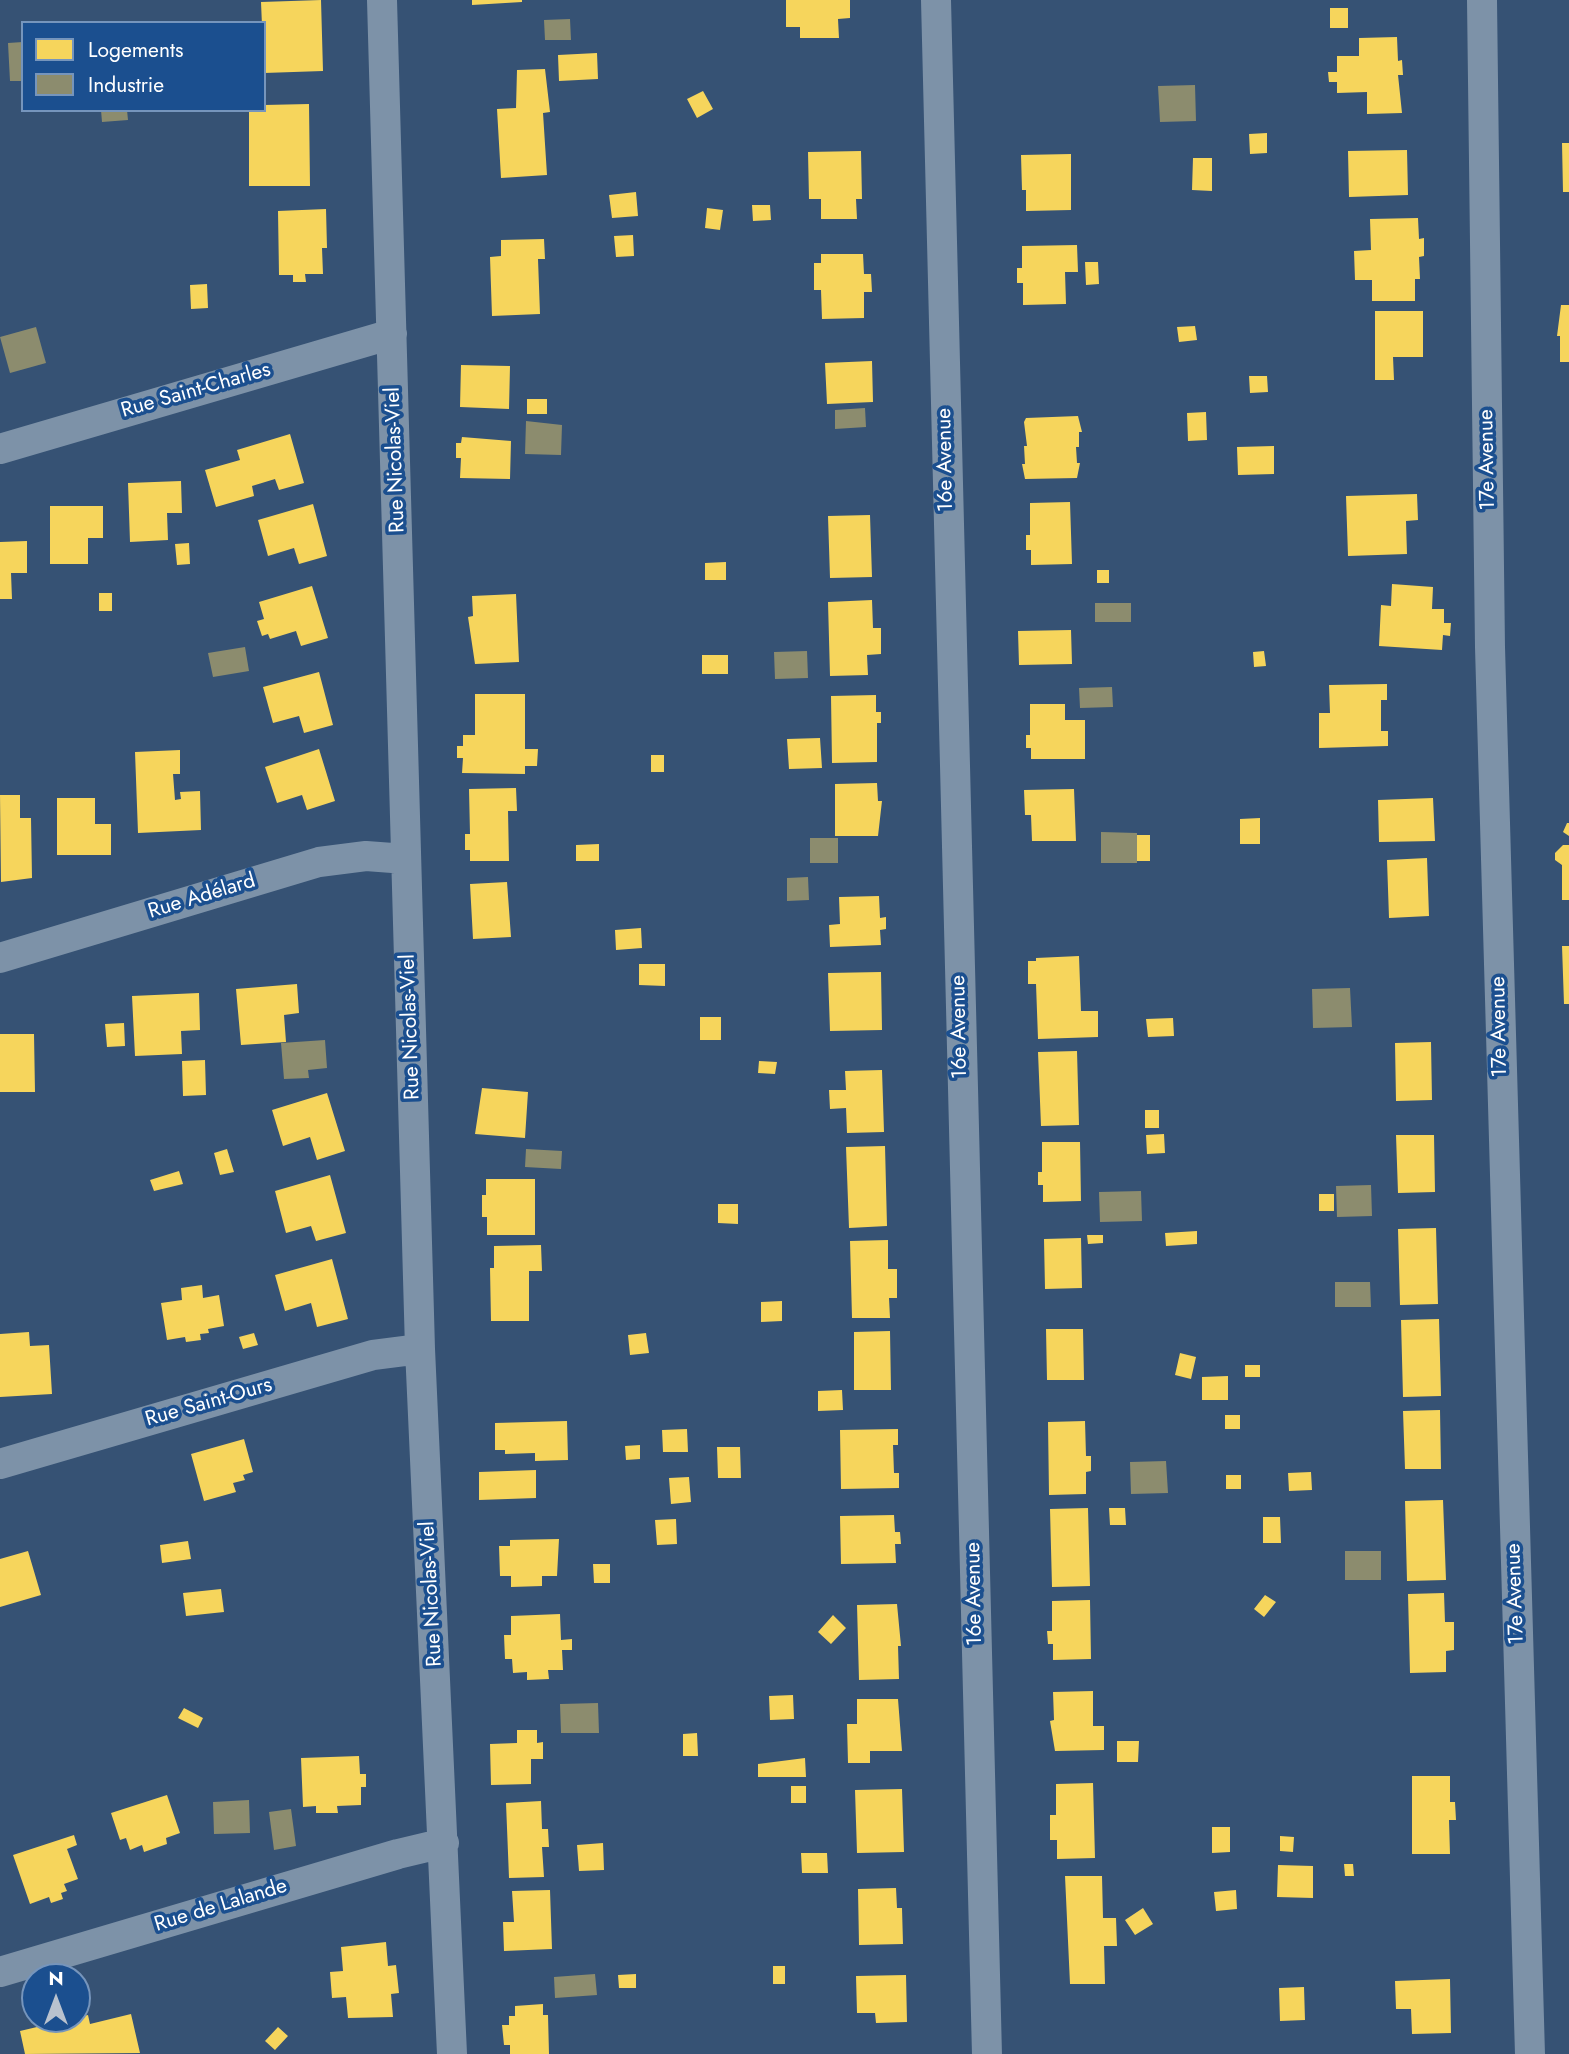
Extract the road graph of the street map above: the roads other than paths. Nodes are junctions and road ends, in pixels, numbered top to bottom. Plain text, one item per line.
1 (382, 0) edge
2 (936, 0) edge
3 (1482, 0) edge
4 (392, 334) junction
5 (0, 449) edge
6 (406, 859) junction
7 (0, 958) edge
8 (420, 1349) junction
9 (0, 1464) edge
10 (444, 1843) junction
11 (0, 1972) edge
12 (452, 2054) edge
13 (987, 2054) edge
14 (1530, 2054) edge

1 - 4 street, Rue Nicolas-Viel
2 - 13 street, 16e Avenue
3 - 14 street, 17e Avenue
4 - 5 street, Rue Saint-Charles
4 - 6 street, Rue Nicolas-Viel
6 - 7 street, Rue Adélard
6 - 8 street, Rue Nicolas-Viel
8 - 9 street, Rue Saint-Ours
8 - 10 street, Rue Nicolas-Viel
10 - 11 street, Rue de Lalande
10 - 12 street, Rue Nicolas-Viel

